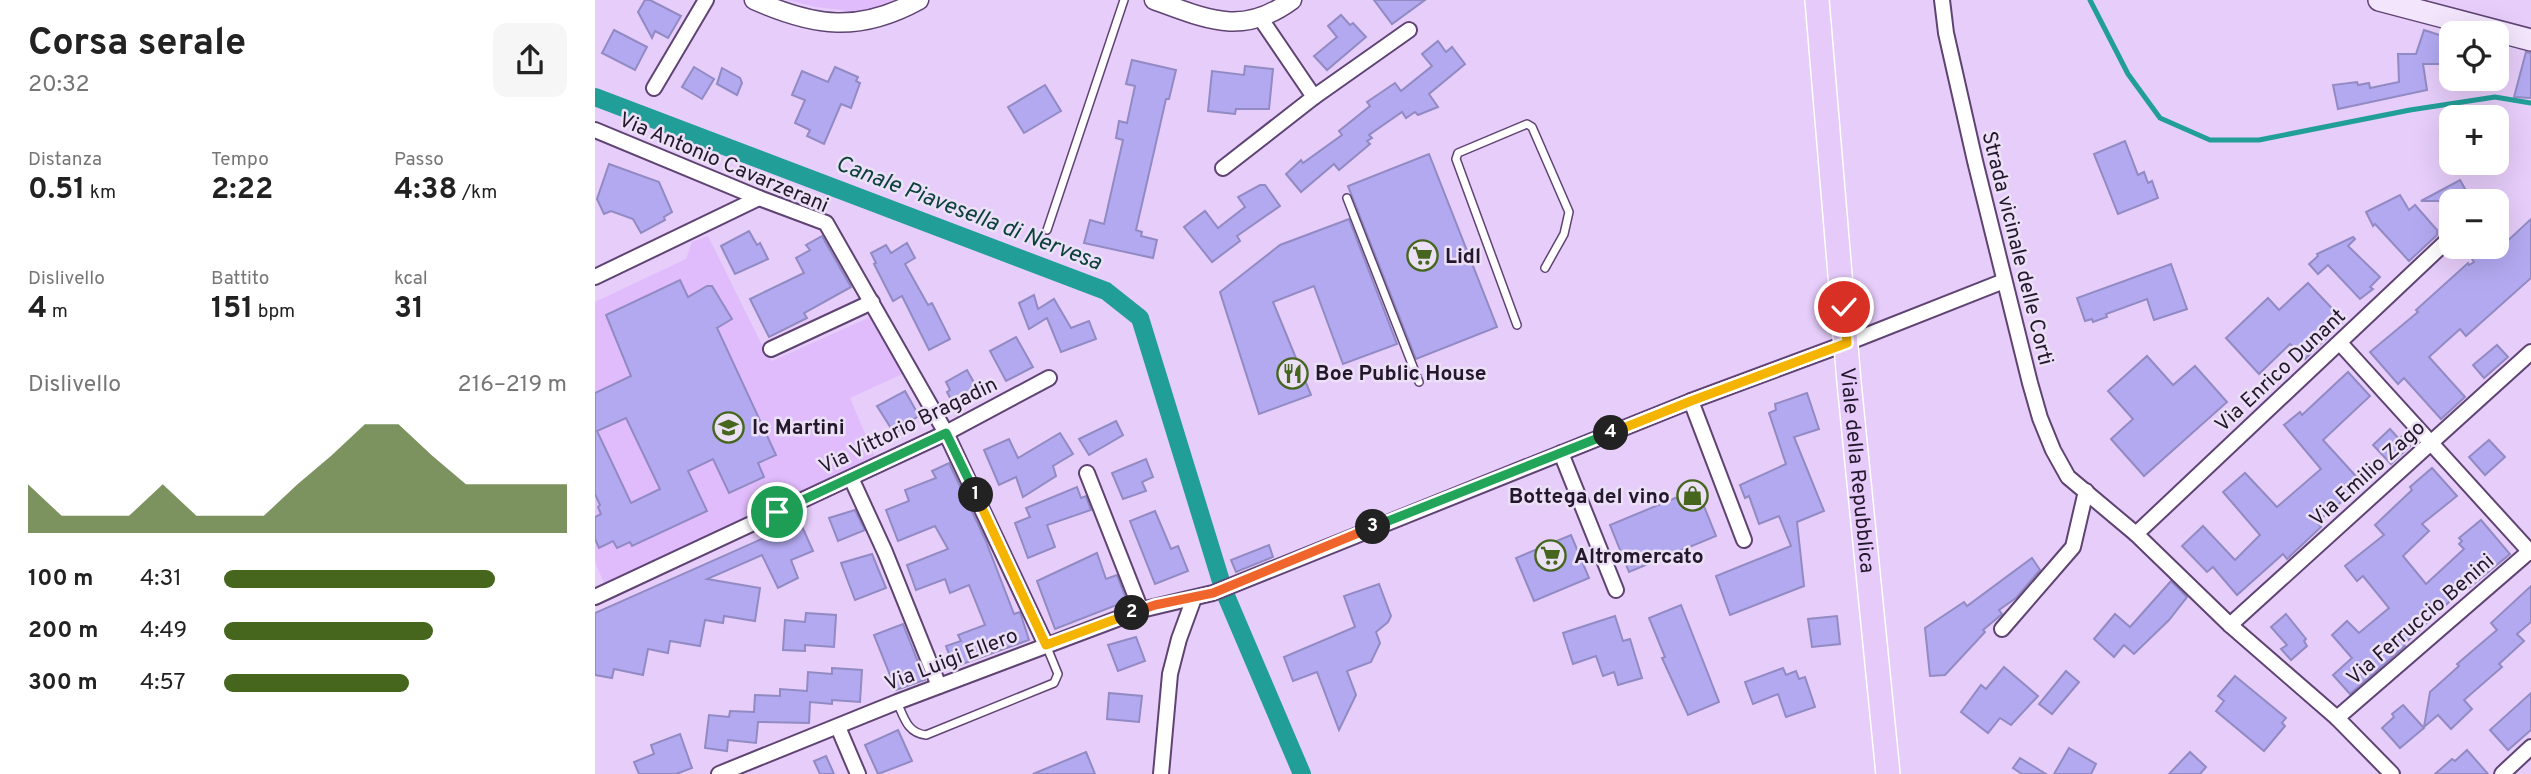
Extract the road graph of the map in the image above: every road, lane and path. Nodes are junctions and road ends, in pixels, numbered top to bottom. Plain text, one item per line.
1 (706, 0) edge
2 (754, 0) edge
3 (919, 0) edge
4 (1124, 0) edge
5 (1154, 0) edge
6 (1292, 0) edge
7 (1817, 0) edge
8 (1942, 0) edge
9 (2379, 0) edge
10 (1261, 19) junction
11 (1409, 30) dead end
12 (2529, 34) edge
13 (654, 88) dead end
14 (1314, 97) junction
15 (595, 130) edge
16 (1223, 168) dead end
17 (759, 198) junction
18 (1347, 198) dead end
19 (1047, 230) dead end
20 (2439, 248) edge
21 (1545, 268) dead end
22 (595, 277) edge
23 (2004, 281) junction
24 (872, 302) junction
25 (1517, 325) dead end
26 (1847, 343) junction
27 (2340, 343) junction
28 (771, 349) dead end
29 (2531, 352) edge
30 (1049, 378) dead end
31 (1419, 382) dead end
32 (1691, 401) junction
33 (946, 433) junction
34 (2431, 442) junction
35 (1561, 453) junction
36 (1087, 472) dead end
37 (851, 478) junction
38 (2086, 491) junction
39 (2136, 534) junction
40 (1744, 540) dead end
41 (2531, 551) edge
42 (1616, 590) dead end
43 (595, 597) edge
44 (1194, 598) junction
45 (1141, 610) junction
46 (2230, 625) junction
47 (2003, 629) dead end
48 (1046, 645) junction
49 (939, 686) junction
50 (897, 702) junction
51 (2337, 718) junction
52 (838, 727) junction
53 (2531, 747) edge
54 (728, 772) edge
55 (859, 774) edge
56 (1161, 774) edge
57 (1888, 774) edge
58 (2392, 774) edge
59 (2502, 774) edge

1 - 13 street
2 - 3 street
4 - 19 lane
5 - 10 street
6 - 10 street
7 - 26 main road, Viale della Repubblica
8 - 23 street, Strada vicinale delle Corti
9 - 12 main road
10 - 14 street
11 - 14 street
14 - 16 street
15 - 17 street, Via Antonio Cavarzerani
17 - 22 street
17 - 24 street, Via Antonio Cavarzerani
18 - 31 lane
20 - 27 street, Via Enrico Dunant
21 - 25 lane
23 - 26 street, Via Luigi Ellero
23 - 38 street, Strada vicinale delle Corti
24 - 28 street
24 - 33 street, Via Antonio Cavarzerani
26 - 32 street, Via Luigi Ellero
26 - 57 main road, Viale della Repubblica
27 - 34 street
27 - 39 street, Via Enrico Dunant
29 - 34 street, Via Emilio Zago
30 - 33 street, Via Vittorio Bragadin
32 - 35 street, Via Luigi Ellero
32 - 40 street
33 - 37 street, Via Vittorio Bragadin
33 - 48 street, Via Antonio Cavarzerani
34 - 41 street
34 - 46 street, Via Emilio Zago
35 - 42 street
35 - 44 street, Via Luigi Ellero
36 - 45 street
37 - 43 street, Via Vittorio Bragadin
37 - 49 street
38 - 39 street, Strada vicinale delle Corti
38 - 47 street
39 - 46 street, Strada vicinale delle Corti
41 - 51 street, Via Ferruccio Benini
44 - 45 street, Via Luigi Ellero
44 - 56 street
45 - 48 street, Via Luigi Ellero
46 - 51 street, Strada vicinale delle Corti
48 - 49 street, Via Luigi Ellero
48 - 50 lane
49 - 50 street, Via Luigi Ellero
50 - 52 street, Via Luigi Ellero
51 - 58 street, Strada vicinale delle Corti
52 - 54 street, Via Luigi Ellero
52 - 55 street
53 - 59 street

